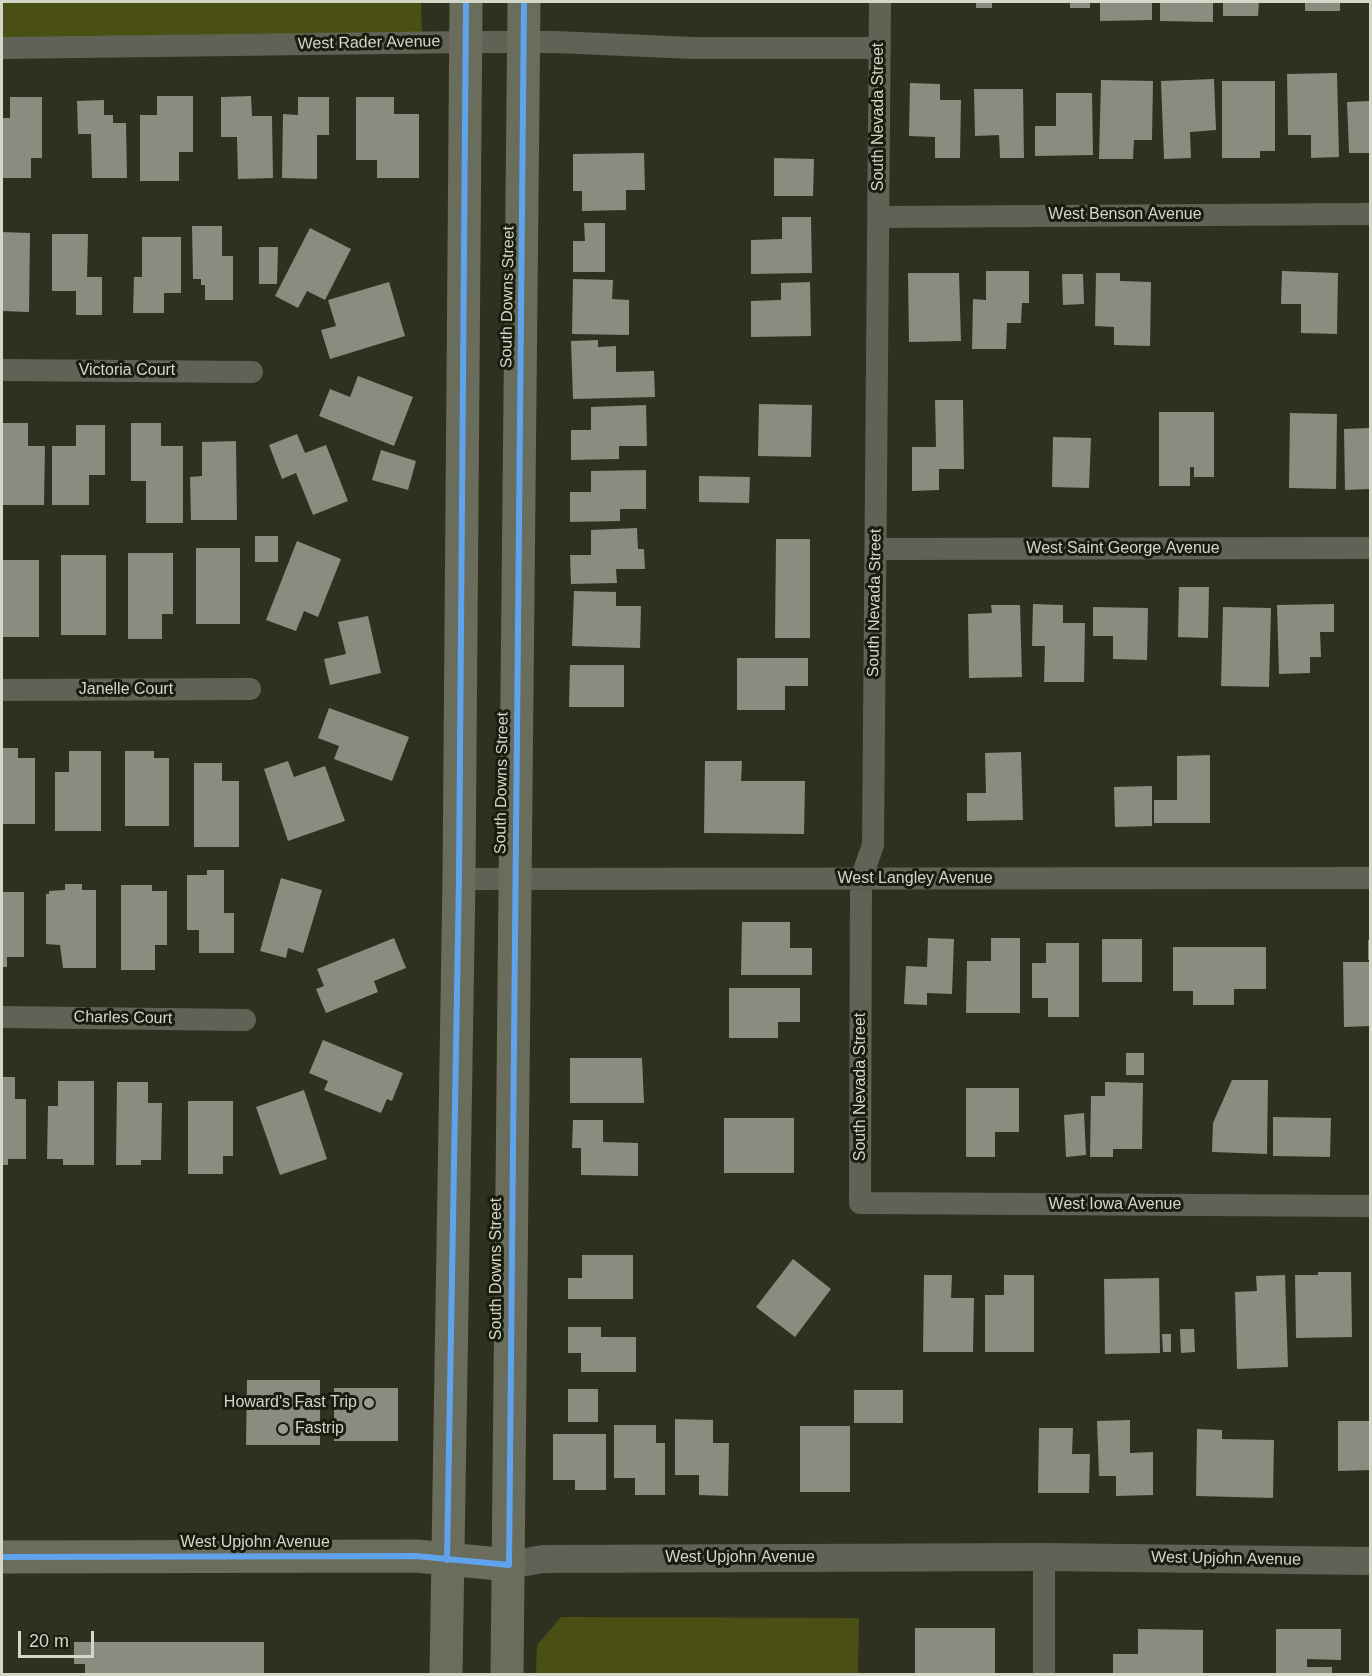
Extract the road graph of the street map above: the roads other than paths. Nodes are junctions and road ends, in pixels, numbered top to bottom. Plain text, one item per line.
1 (466, 2) edge
2 (524, 2) edge
3 (880, 2) edge
4 (465, 42) junction
5 (524, 43) junction
6 (2, 48) edge
7 (880, 48) junction
8 (1371, 214) edge
9 (879, 217) junction
10 (2, 370) edge
11 (252, 372) dead end
12 (1371, 548) edge
13 (876, 549) junction
14 (250, 689) dead end
15 (2, 690) edge
16 (1371, 878) edge
17 (459, 879) junction
18 (861, 879) junction
19 (514, 880) junction
20 (2, 1017) edge
21 (246, 1020) dead end
22 (860, 1203) joint
23 (1371, 1206) edge
24 (2, 1557) edge
25 (1044, 1557) junction
26 (447, 1560) junction
27 (1371, 1561) edge
28 (509, 1565) junction
29 (446, 1674) edge
30 (507, 1674) edge
31 (1044, 1674) edge

1 - 4 main road
2 - 5 main road, South Downs Street
3 - 7 street, South Nevada Street
4 - 5 street, West Rader Avenue
4 - 6 street, West Rader Avenue
4 - 17 main road
5 - 7 street, West Rader Avenue
5 - 19 main road, South Downs Street
7 - 9 street, South Nevada Street
8 - 9 street, West Benson Avenue
9 - 13 street, South Nevada Street
10 - 11 street, Victoria Court
12 - 13 street, West Saint George Avenue
13 - 18 street, South Nevada Street
14 - 15 street, Janelle Court
16 - 18 street, West Langley Avenue
17 - 19 street, West Langley Avenue
17 - 26 main road
18 - 19 street, West Langley Avenue
18 - 22 street, South Nevada Street
19 - 28 main road, South Downs Street
20 - 21 street, Charles Court
22 - 23 street, West Iowa Avenue
24 - 26 main road, West Upjohn Avenue
25 - 27 street, West Upjohn Avenue
25 - 28 street, West Upjohn Avenue
25 - 31 street
26 - 28 main road, West Upjohn Avenue
26 - 29 main road
28 - 30 main road, South Downs Street

